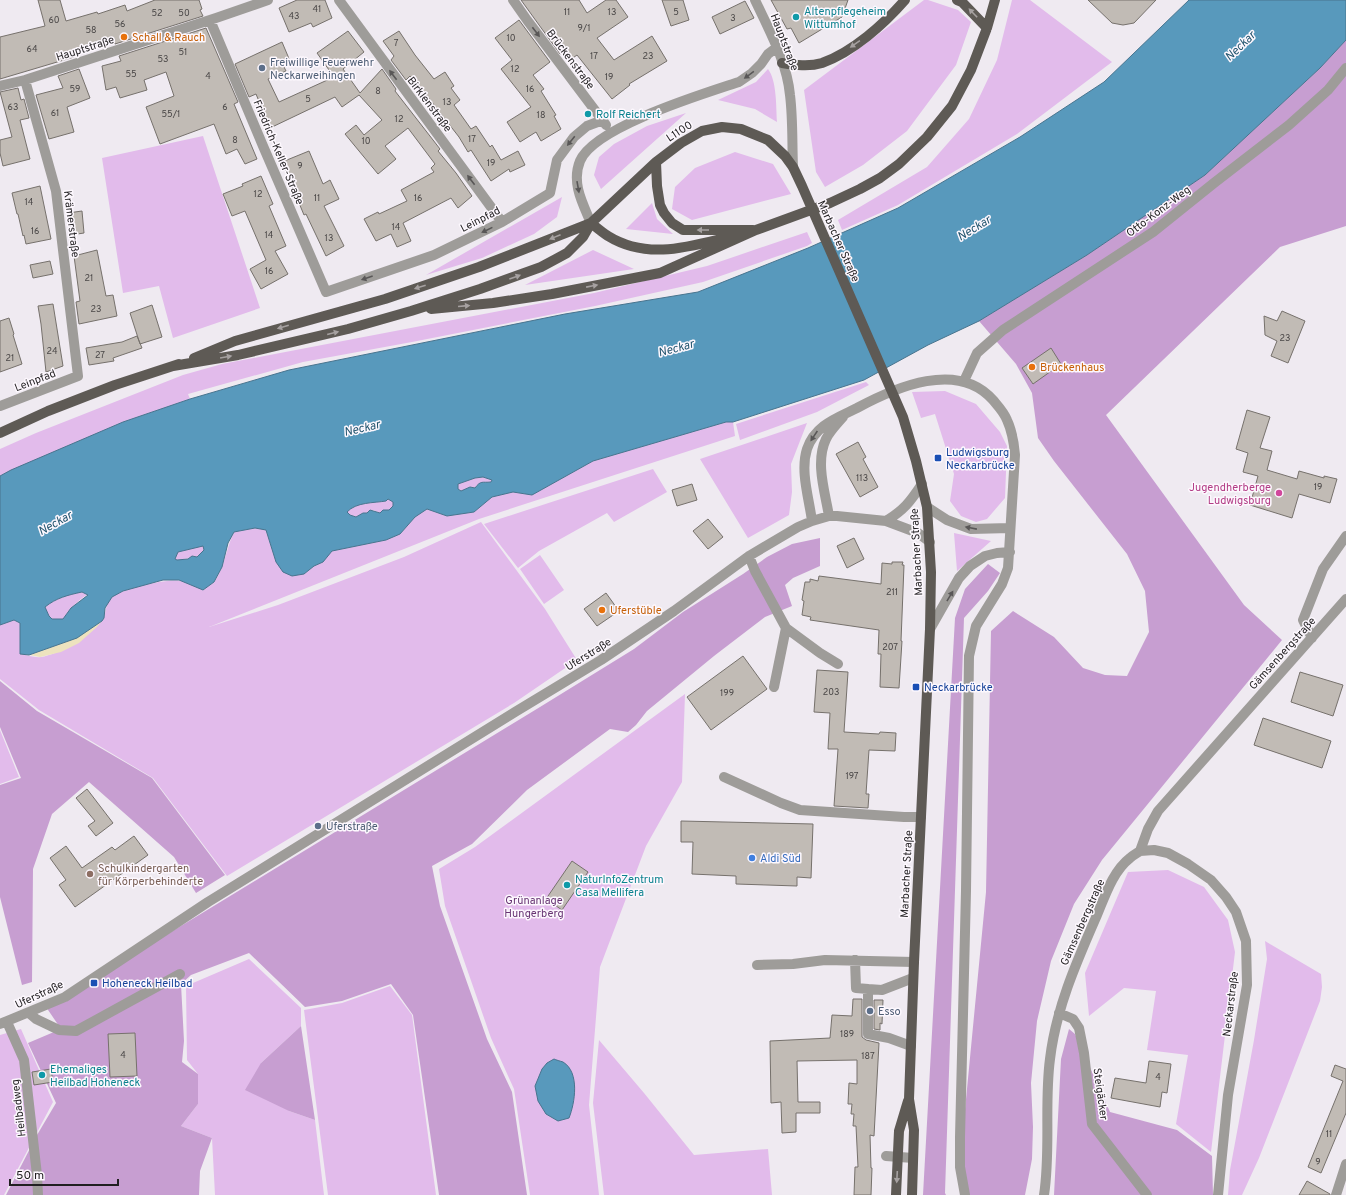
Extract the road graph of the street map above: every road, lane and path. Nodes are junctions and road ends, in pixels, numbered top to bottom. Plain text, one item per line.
1 (268, 0) edge
2 (339, 0) edge
3 (513, 0) edge
4 (755, 0) edge
5 (905, 0) edge
6 (957, 0) edge
7 (995, 0) edge
8 (210, 20) junction
9 (987, 28) junction
10 (776, 48) junction
11 (782, 63) junction
12 (1346, 68) edge
13 (24, 80) junction
14 (0, 86) edge
15 (603, 120) junction
16 (612, 132) junction
17 (656, 162) junction
18 (793, 167) junction
19 (502, 222) junction
20 (591, 223) junction
21 (756, 230) junction
22 (326, 292) joint
23 (411, 311) junction
24 (174, 366) junction
25 (78, 376) joint
26 (964, 381) junction
27 (1, 402) edge
28 (846, 414) junction
29 (0, 433) edge
30 (922, 484) junction
31 (927, 507) junction
32 (829, 516) junction
33 (812, 521) junction
34 (886, 521) junction
35 (1010, 528) junction
36 (1346, 536) edge
37 (930, 542) junction
38 (1010, 552) junction
39 (749, 556) junction
40 (1346, 598) edge
41 (786, 628) junction
42 (930, 629) junction
43 (1312, 638) junction
44 (838, 664) dead end
45 (774, 687) dead end
46 (724, 777) dead end
47 (921, 817) junction
48 (1140, 851) junction
49 (855, 960) junction
50 (914, 962) junction
51 (757, 965) dead end
52 (180, 974) dead end
53 (913, 978) junction
54 (868, 989) junction
55 (29, 1013) junction
56 (1059, 1013) junction
57 (4, 1023) edge
58 (911, 1046) junction
59 (908, 1099) junction
60 (886, 1156) dead end
61 (898, 1157) junction
62 (913, 1158) junction
63 (1346, 1164) edge
64 (38, 1195) edge
65 (896, 1195) edge
66 (912, 1195) edge
67 (965, 1195) edge
68 (1044, 1195) edge
69 (1147, 1195) edge
70 (1218, 1195) edge
71 (1336, 1195) edge

1 - 8 street, Hauptstraße
19 -> 2 street, Birklenstraße
3 -> 15 street, Brückenstraße
4 - 10 street, Hauptstraße
5 -> 11 main road
9 -> 6 main road
7 - 9 main road
8 - 13 street, Hauptstraße
8 - 22 street, Friedrich-Keller-Straße
9 - 21 main road
10 - 11 street, Hauptstraße
10 -> 16 street
11 - 18 street, Hauptstraße
12 - 26 street, Otto-Konz-Weg
13 - 14 street, Hauptstraße
13 - 25 street, Krämerstraße
15 - 16 street, Brückenstraße
15 -> 19 street, Leinpfad
16 -> 20 street
17 - 18 main road, L1100
17 - 20 main road, L1100
21 -> 17 main road
18 - 30 main road, Marbacher Straße
19 -> 22 street, Leinpfad
20 - 21 main road
23 -> 20 main road
20 -> 24 main road
23 -> 21 main road
24 -> 23 main road
24 - 29 main road
25 - 27 street, Leinpfad
26 - 28 street
26 - 35 street
28 - 32 street
28 -> 33 street
30 - 31 main road, Marbacher Straße
30 - 34 street
35 -> 31 street
31 - 37 main road, Marbacher Straße
32 - 33 street, Uferstraße
32 - 34 street, Uferstraße
33 - 39 street, Uferstraße
34 - 37 street, Uferstraße
35 - 38 street
36 - 43 street
37 - 42 main road, Marbacher Straße
42 -> 38 street
38 - 67 street
39 - 41 street
39 - 55 street, Uferstraße
40 - 43 street, Gämsenbergstraße
41 - 44 street
41 - 45 street
42 - 47 main road, Marbacher Straße
43 - 48 street, Gämsenbergstraße
46 - 47 street
47 - 50 main road, Marbacher Straße
48 - 56 street, Gämsenbergstraße
48 - 70 street, Neckarstraße
49 - 50 street
49 - 51 street
49 - 54 street
50 - 53 main road, Marbacher Straße
52 - 55 street
53 - 54 street
53 - 58 main road, Marbacher Straße
54 - 58 street
55 - 57 street, Uferstraße
56 - 68 street, Gämsenbergstraße
56 - 69 street, Steigäcker
57 - 64 street, Heilbadweg
58 - 59 main road, Marbacher Straße
59 - 61 main road, Marbacher Straße
59 - 62 main road, Marbacher Straße
60 - 61 street
61 - 62 street
61 -> 65 main road, Marbacher Straße
62 - 66 main road, Marbacher Straße
63 - 71 street

